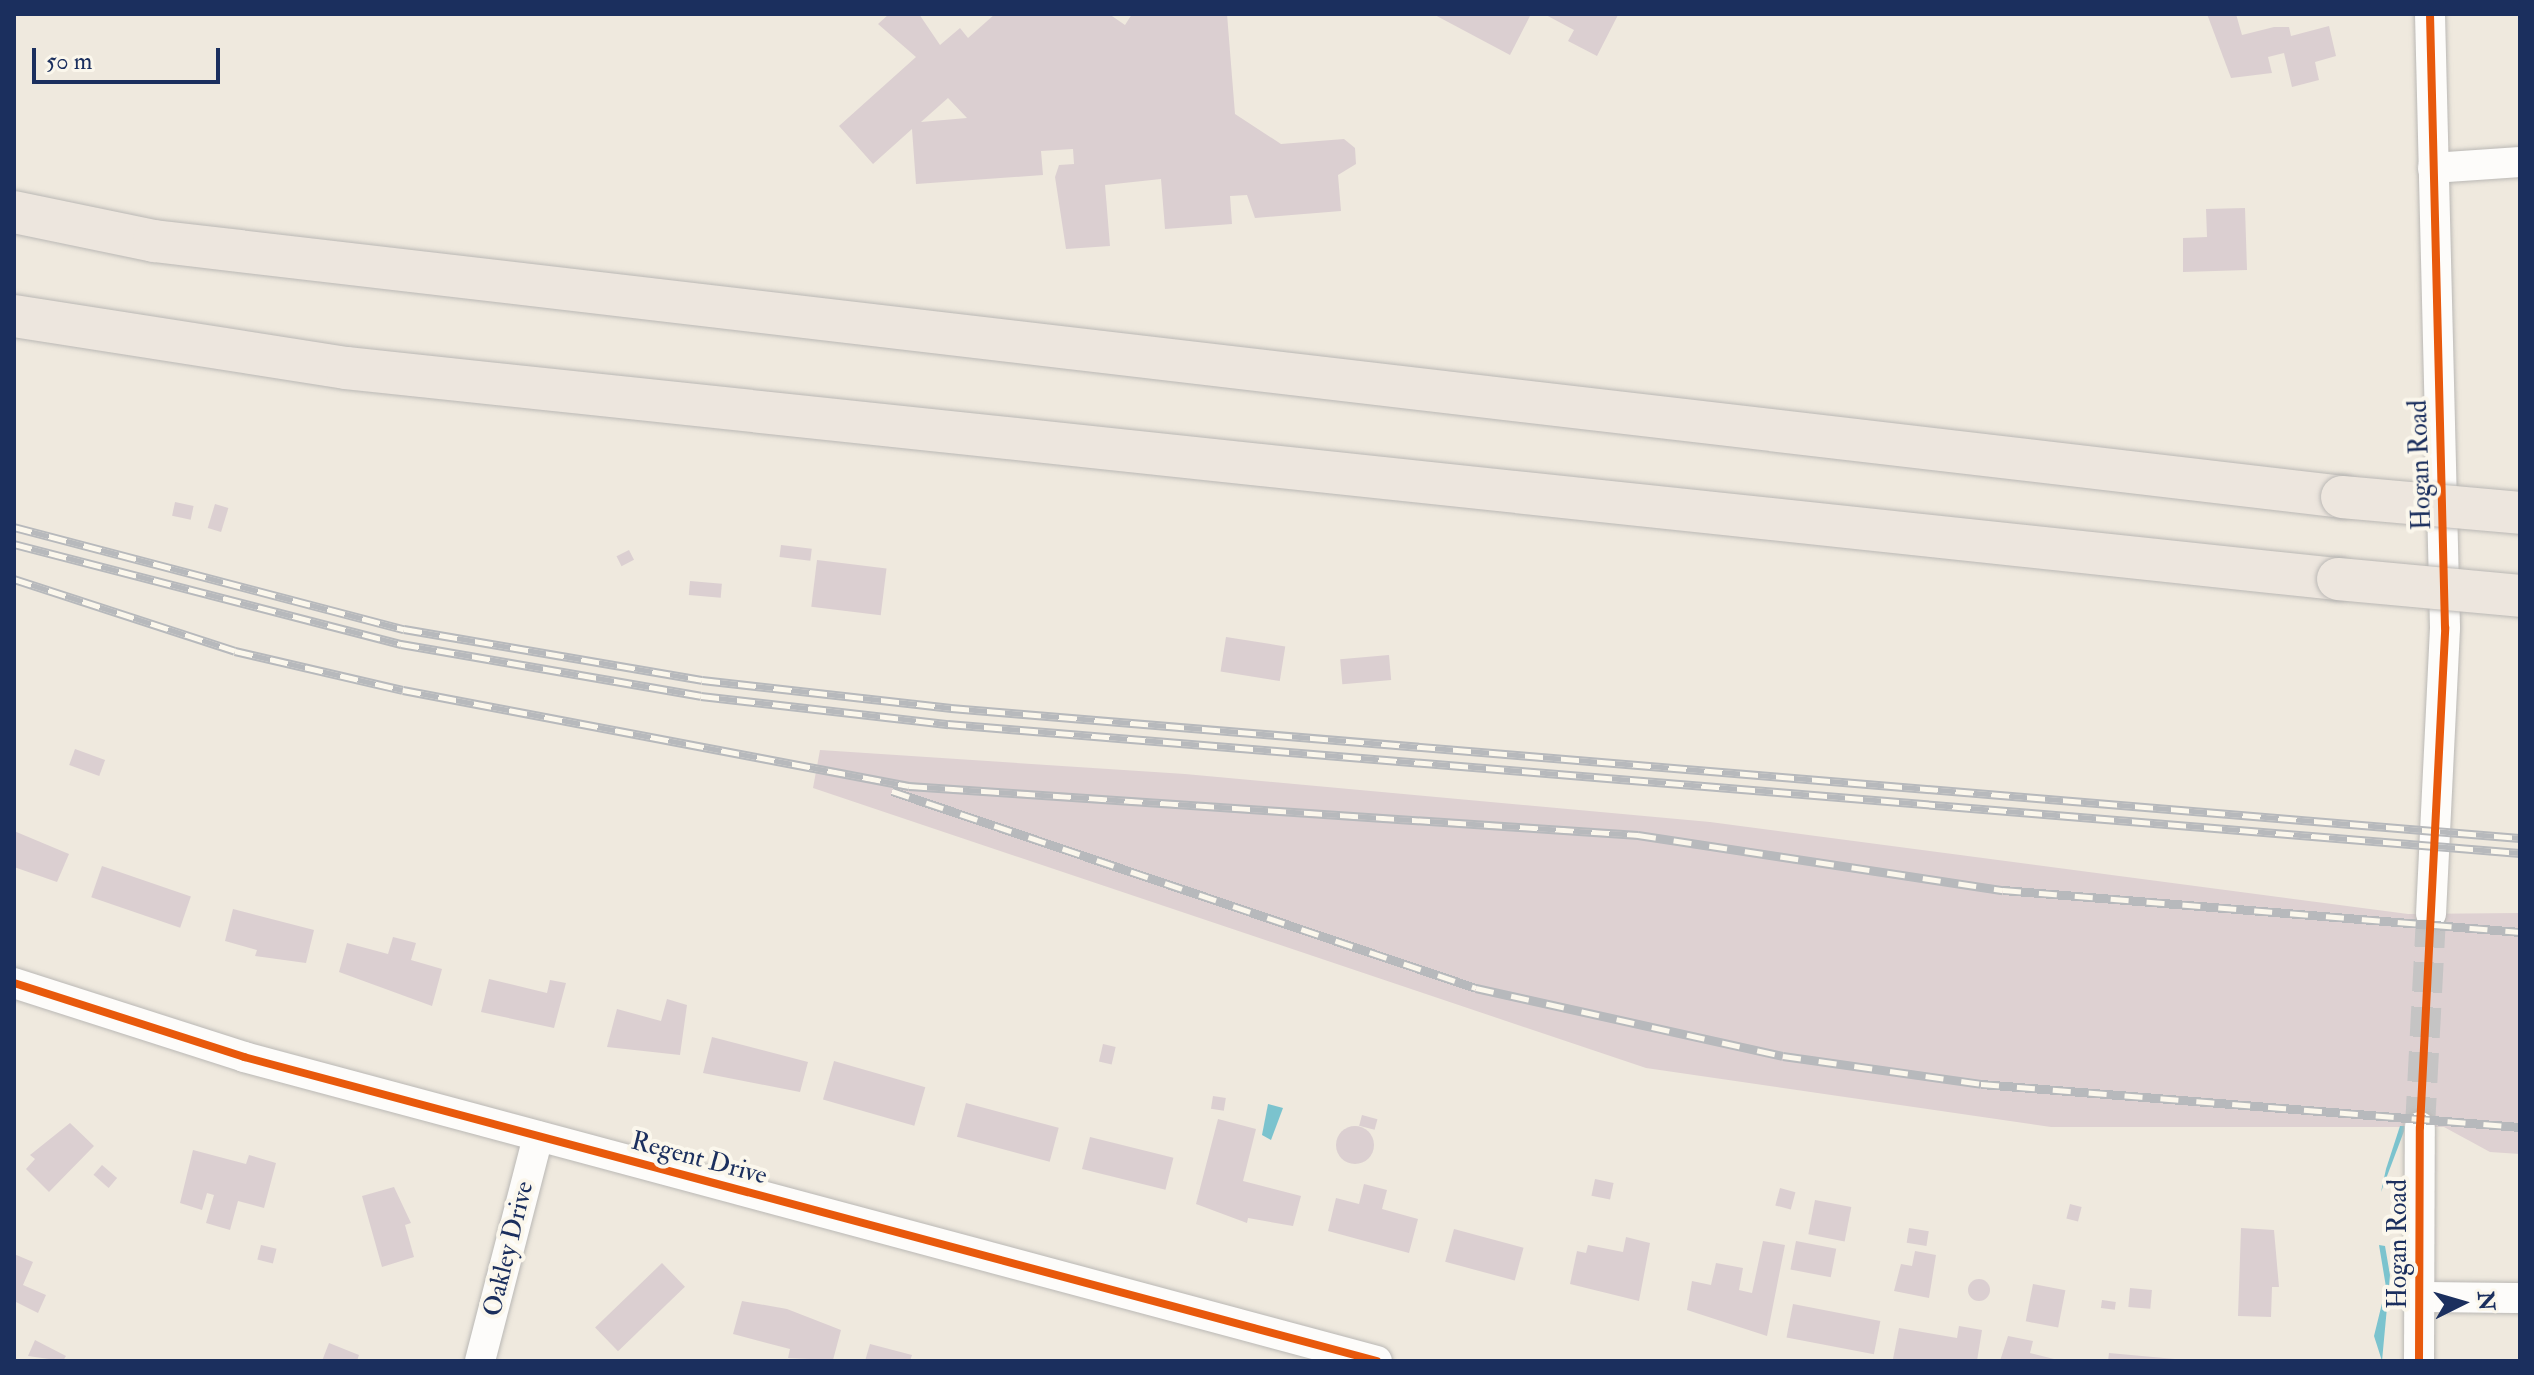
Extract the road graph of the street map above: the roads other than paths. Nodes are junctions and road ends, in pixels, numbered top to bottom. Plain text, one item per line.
1 (2430, 14) edge
2 (2520, 162) edge
3 (2433, 168) junction
4 (14, 212) edge
5 (14, 316) edge
6 (2520, 513) edge
7 (2520, 596) edge
8 (2431, 914) tunnel mouth
9 (15, 986) edge
10 (2420, 1127) tunnel mouth
11 (538, 1136) junction
12 (2419, 1297) junction
13 (2520, 1298) edge
14 (480, 1361) edge
15 (1377, 1361) edge
16 (2419, 1361) edge

1 - 3 street, Hogan Road
2 - 3 street
3 - 8 street, Hogan Road
4 - 6 highway, bridge
5 - 7 highway, bridge
9 - 11 street, Regent Drive
10 - 12 street, Hogan Road
11 - 14 street, Oakley Drive
11 - 15 street, Regent Drive
12 - 13 street
12 - 16 street, Hogan Road

